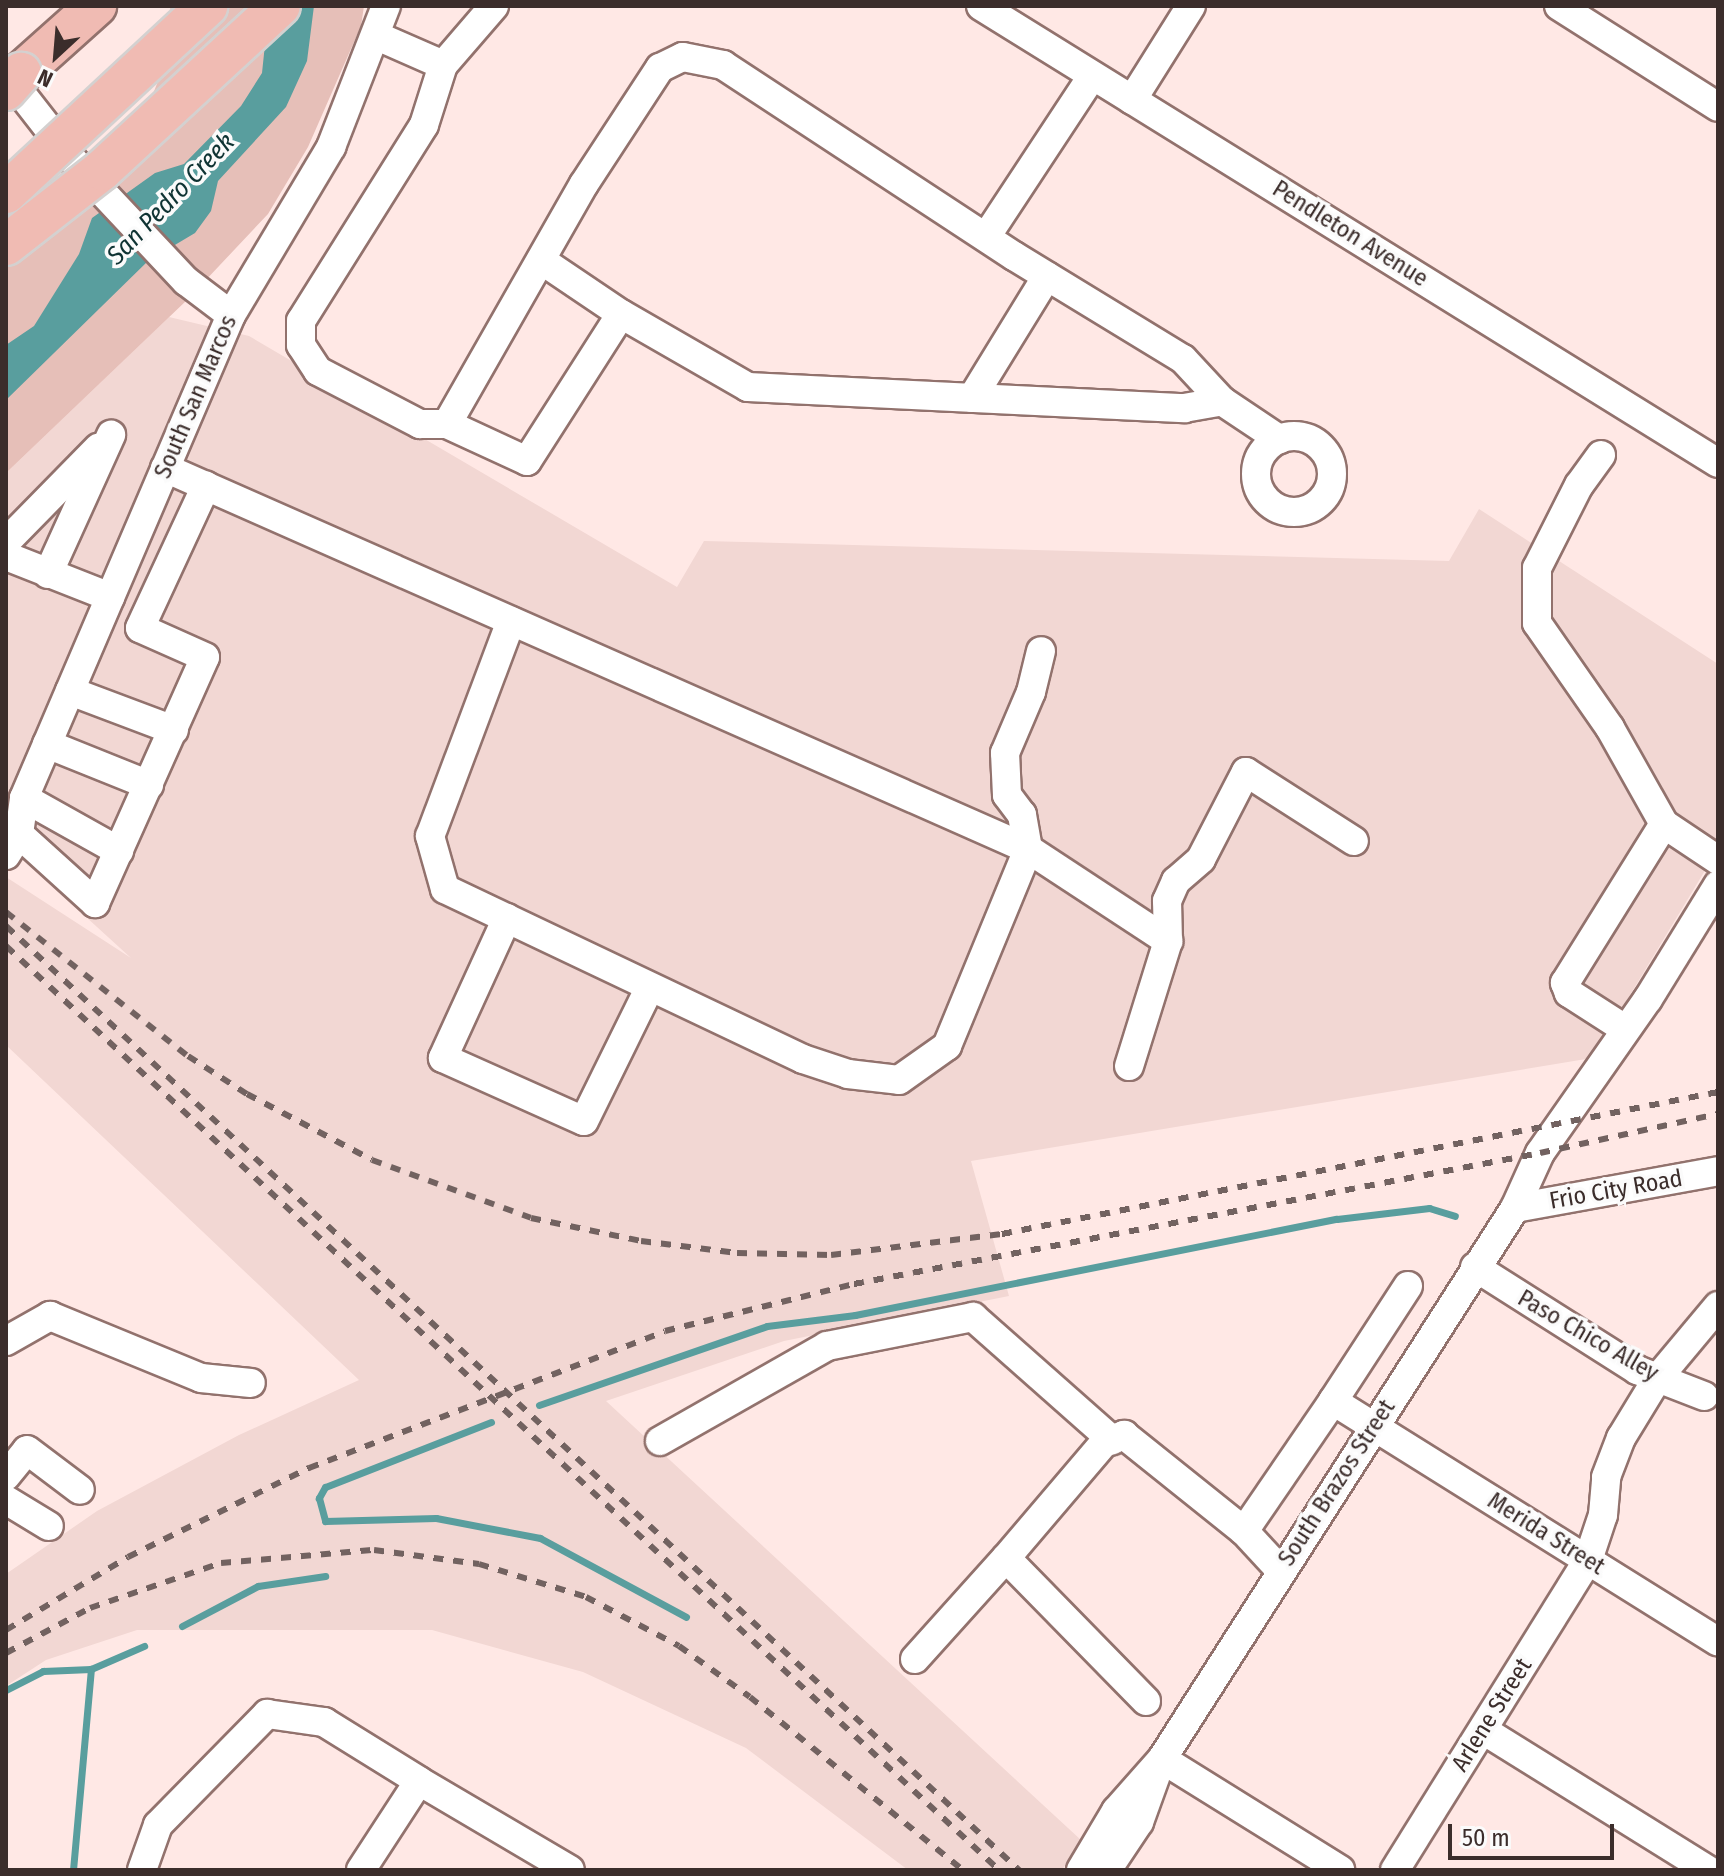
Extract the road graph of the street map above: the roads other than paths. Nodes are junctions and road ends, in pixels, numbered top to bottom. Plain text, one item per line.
1 (78, 6) edge
2 (96, 6) edge
3 (207, 6) edge
4 (280, 6) edge
5 (386, 6) edge
6 (494, 6) edge
7 (981, 6) edge
8 (1191, 6) edge
9 (1559, 6) edge
10 (377, 36) junction
11 (443, 65) junction
12 (16, 75) edge
13 (1092, 76) junction
14 (1132, 100) junction
15 (1718, 107) edge
16 (6, 193) edge
17 (986, 237) junction
18 (6, 245) edge
19 (541, 260) junction
20 (1047, 276) junction
21 (621, 314) junction
22 (231, 315) junction
23 (972, 398) junction
24 (1222, 401) junction
25 (447, 424) junction
26 (1279, 439) dead end
27 (1601, 455) dead end
28 (1718, 463) edge
29 (165, 468) junction
30 (206, 486) junction
31 (6, 542) edge
32 (6, 556) edge
33 (48, 574) junction
34 (110, 597) junction
35 (511, 621) junction
36 (1041, 651) dead end
37 (70, 691) junction
38 (174, 730) junction
39 (47, 744) junction
40 (149, 785) junction
41 (1664, 824) junction
42 (14, 827) edge
43 (1354, 841) dead end
44 (1028, 849) junction
45 (119, 851) junction
46 (1718, 860) edge
47 (1718, 885) edge
48 (507, 918) junction
49 (1168, 941) junction
50 (650, 987) junction
51 (1648, 999) junction
52 (1625, 1029) junction
53 (1129, 1066) dead end
54 (1718, 1171) edge
55 (1515, 1208) junction
56 (1475, 1267) junction
57 (1408, 1286) dead end
58 (1718, 1306) edge
59 (6, 1341) edge
60 (1657, 1379) junction
61 (251, 1383) dead end
62 (1704, 1396) dead end
63 (1333, 1401) junction
64 (1373, 1427) junction
65 (1112, 1440) junction
66 (660, 1441) dead end
67 (6, 1476) edge
68 (80, 1490) dead end
69 (6, 1500) edge
70 (49, 1526) dead end
71 (1244, 1531) junction
72 (1006, 1558) junction
73 (1588, 1560) junction
74 (1281, 1571) junction
75 (1718, 1642) edge
76 (915, 1659) dead end
77 (1146, 1701) dead end
78 (1483, 1730) junction
79 (1162, 1759) junction
80 (419, 1781) junction
81 (142, 1870) edge
82 (361, 1870) edge
83 (570, 1870) edge
84 (1081, 1870) edge
85 (1107, 1870) edge
86 (1340, 1870) edge
87 (1395, 1870) edge
88 (1708, 1870) edge

1 - 12 highway
2 - 12 highway
3 - 16 highway, bridge
4 - 18 highway, bridge
5 - 10 street, South San Marcos
6 - 11 street
7 - 13 street, Pendleton Avenue
8 - 14 street
9 - 15 street
10 - 11 street
10 - 22 street, South San Marcos
11 - 25 street
12 - 22 street
13 - 14 street, Pendleton Avenue
13 - 17 street
14 - 28 street, Pendleton Avenue
17 - 19 street
17 - 20 street
19 - 21 street
19 - 25 street
20 - 23 street
20 - 24 street
21 - 23 street
21 - 25 street
22 - 29 street, South San Marcos
23 - 24 street
24 - 26 street
27 - 41 street
29 - 30 street
29 - 34 street, South San Marcos
30 - 35 street
30 - 38 street
31 - 33 street
32 - 33 street
33 - 34 street
34 - 37 street, South San Marcos
35 - 44 street
35 - 48 street
36 - 44 street
37 - 38 street
37 - 39 street, South San Marcos
38 - 40 street
39 - 40 street
39 - 42 street, South San Marcos
40 - 45 street
41 - 46 street
41 - 52 street
42 - 45 street
42 - 45 street
43 - 49 street
44 - 49 street
44 - 50 street
47 - 51 street, South Brazos Street
48 - 50 street
48 - 50 street
49 - 53 street
51 - 52 street, South Brazos Street
51 - 55 street, South Brazos Street
52 - 55 street, South Brazos Street
54 - 55 street, Frio City Road
55 - 56 street, South Brazos Street
56 - 60 street, Paso Chico Alley
56 - 64 street, South Brazos Street
57 - 63 street
58 - 60 street, Arlene Street
59 - 61 street
60 - 62 street, Paso Chico Alley
60 - 73 street, Arlene Street
63 - 64 street, Merida Street
63 - 71 street
64 - 73 street, Merida Street
64 - 74 street, South Brazos Street
65 - 66 street
65 - 71 street
65 - 72 street
67 - 68 street
69 - 70 street
71 - 74 street
72 - 76 street
72 - 77 street
73 - 75 street, Merida Street
73 - 78 street, Arlene Street
74 - 79 street, South Brazos Street
78 - 87 street, Arlene Street
78 - 88 street
79 - 84 street, South Brazos Street
79 - 85 street, South Brazos Street
79 - 86 street
80 - 81 street
80 - 82 street
80 - 83 street

